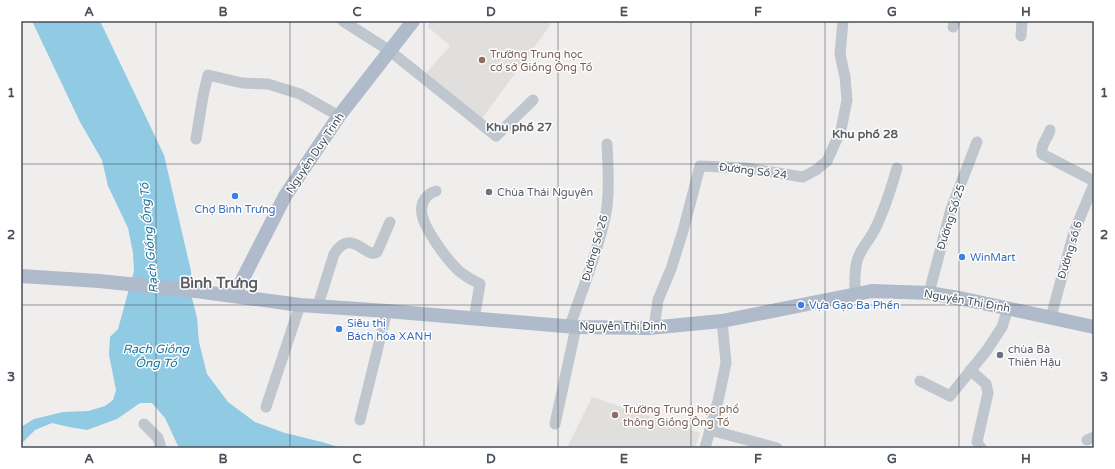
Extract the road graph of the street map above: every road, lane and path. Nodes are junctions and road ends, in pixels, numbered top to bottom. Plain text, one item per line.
1 (343, 21) edge
2 (413, 21) edge
3 (843, 21) edge
4 (1022, 21) edge
5 (1021, 36) dead end
6 (390, 51) junction
7 (533, 100) dead end
8 (339, 116) junction
9 (1050, 130) dead end
10 (196, 139) dead end
11 (977, 142) dead end
12 (607, 144) dead end
13 (897, 168) dead end
14 (1094, 182) edge
15 (436, 191) dead end
16 (390, 222) dead end
17 (21, 276) edge
18 (929, 293) junction
19 (855, 295) junction
20 (234, 296) junction
21 (300, 305) junction
22 (318, 305) junction
23 (1008, 308) junction
24 (387, 311) junction
25 (1051, 317) junction
26 (474, 319) junction
27 (722, 321) junction
28 (573, 326) junction
29 (1094, 327) edge
30 (654, 328) junction
31 (970, 370) junction
32 (920, 381) dead end
33 (266, 407) dead end
34 (360, 420) dead end
35 (144, 424) dead end
36 (555, 424) dead end
37 (710, 430) junction
38 (765, 446) edge
39 (161, 448) edge
40 (705, 448) edge
41 (778, 448) edge
42 (981, 448) edge

1 - 6 street
2 - 6 main road, Nguyễn Duy Trinh
3 - 30 street, Đường Số 24
4 - 5 street
6 - 7 street
6 - 8 main road, Nguyễn Duy Trinh
8 - 10 street
8 - 20 main road, Nguyễn Duy Trinh
9 - 14 street
11 - 18 street, Đường Số 25
12 - 28 street, Đường Số 26
13 - 19 street
14 - 25 street, Đường số 6
15 - 26 street
16 - 22 street
17 - 20 main road, Nguyễn Thị Định
18 - 19 main road, Nguyễn Thị Định
18 - 23 main road, Nguyễn Thị Định
19 - 27 main road, Nguyễn Thị Định
20 - 21 main road, Nguyễn Thị Định
21 - 22 main road, Nguyễn Thị Định
21 - 33 street
22 - 24 main road, Nguyễn Thị Định
23 - 25 main road, Nguyễn Thị Định
23 - 31 street
24 - 26 main road, Nguyễn Thị Định
24 - 34 street
25 - 29 main road, Nguyễn Thị Định
26 - 28 main road, Nguyễn Thị Định
27 - 30 main road, Nguyễn Thị Định
27 - 37 street
28 - 30 main road, Nguyễn Thị Định
28 - 36 street, Đường Số 26
31 - 32 street
31 - 42 street
35 - 39 street
37 - 38 street
37 - 40 street
38 - 41 street

